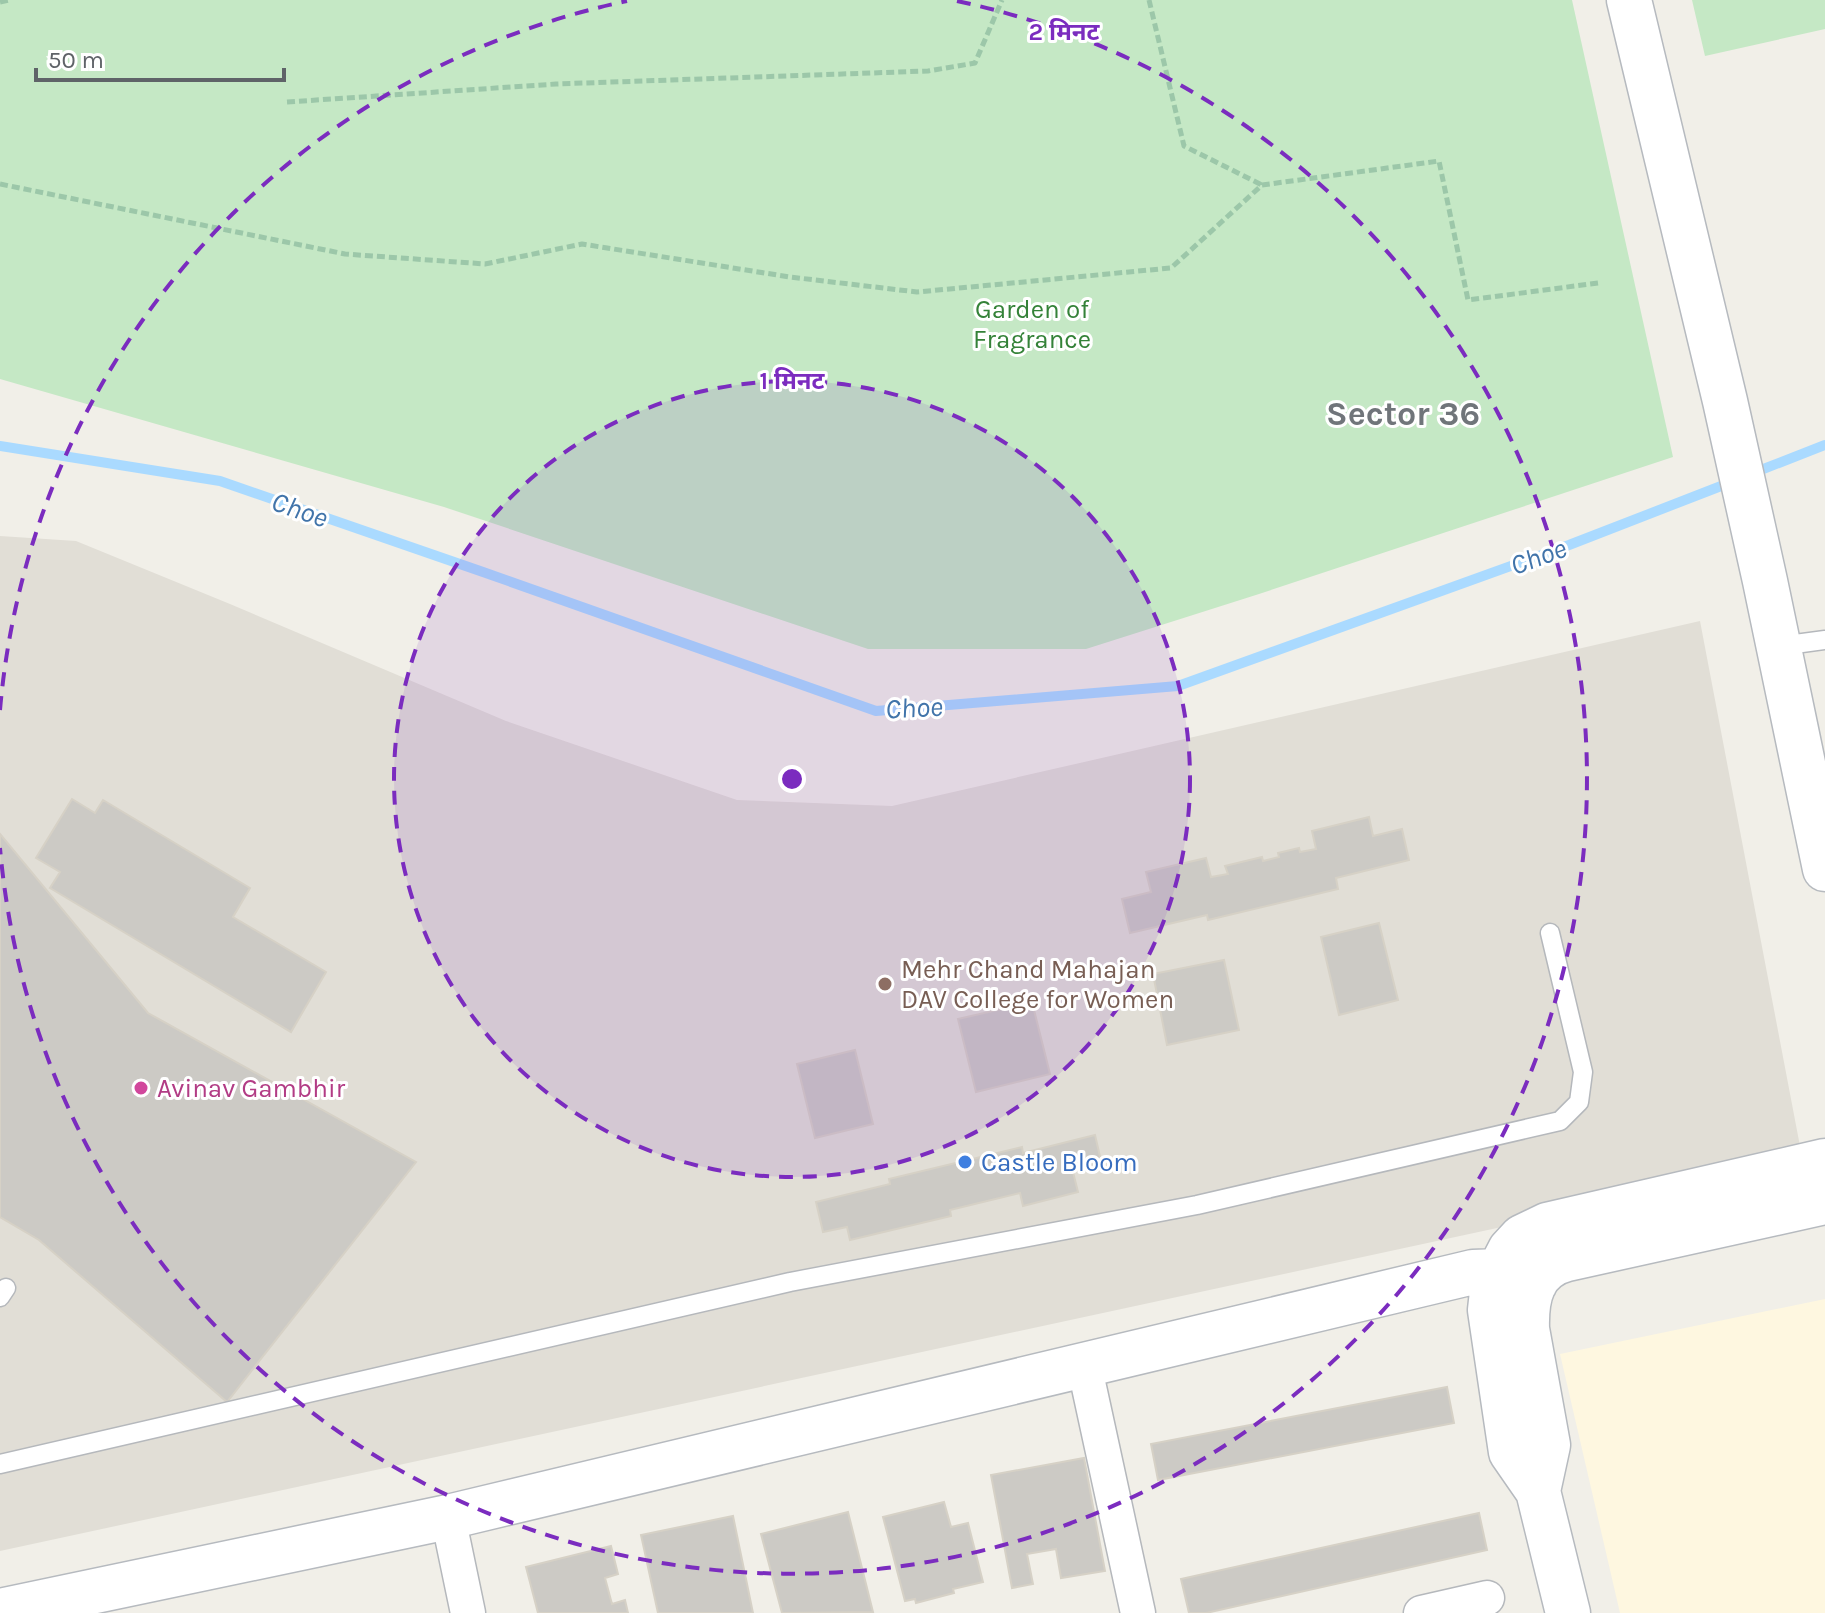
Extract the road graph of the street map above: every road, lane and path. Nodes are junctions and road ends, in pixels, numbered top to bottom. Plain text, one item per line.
1 (9, 0) edge
2 (1002, 0) edge
3 (1149, 0) edge
4 (1629, 0) edge
5 (0, 2) edge
6 (287, 102) dead end
7 (0, 184) edge
8 (1262, 185) junction
9 (1598, 283) dead end
10 (1825, 640) edge
11 (1780, 646) junction
12 (1825, 869) edge
13 (1550, 933) dead end
14 (1825, 1161) edge
15 (1825, 1202) edge
16 (1517, 1277) junction
17 (1084, 1364) junction
18 (0, 1464) edge
19 (448, 1517) junction
20 (1487, 1598) dead end
21 (0, 1611) edge
22 (468, 1613) edge
23 (1138, 1613) edge
24 (1421, 1613) edge
25 (1568, 1613) edge

1 - 5 path
2 - 6 path
3 - 8 path
4 - 11 street
7 - 8 path
8 - 9 path
10 - 11 lane
11 - 12 street
13 - 18 lane
14 - 16 street
15 - 16 street
16 - 17 street
16 - 25 street
17 - 19 street
17 - 23 street
19 - 21 street
19 - 22 street
20 - 24 street

